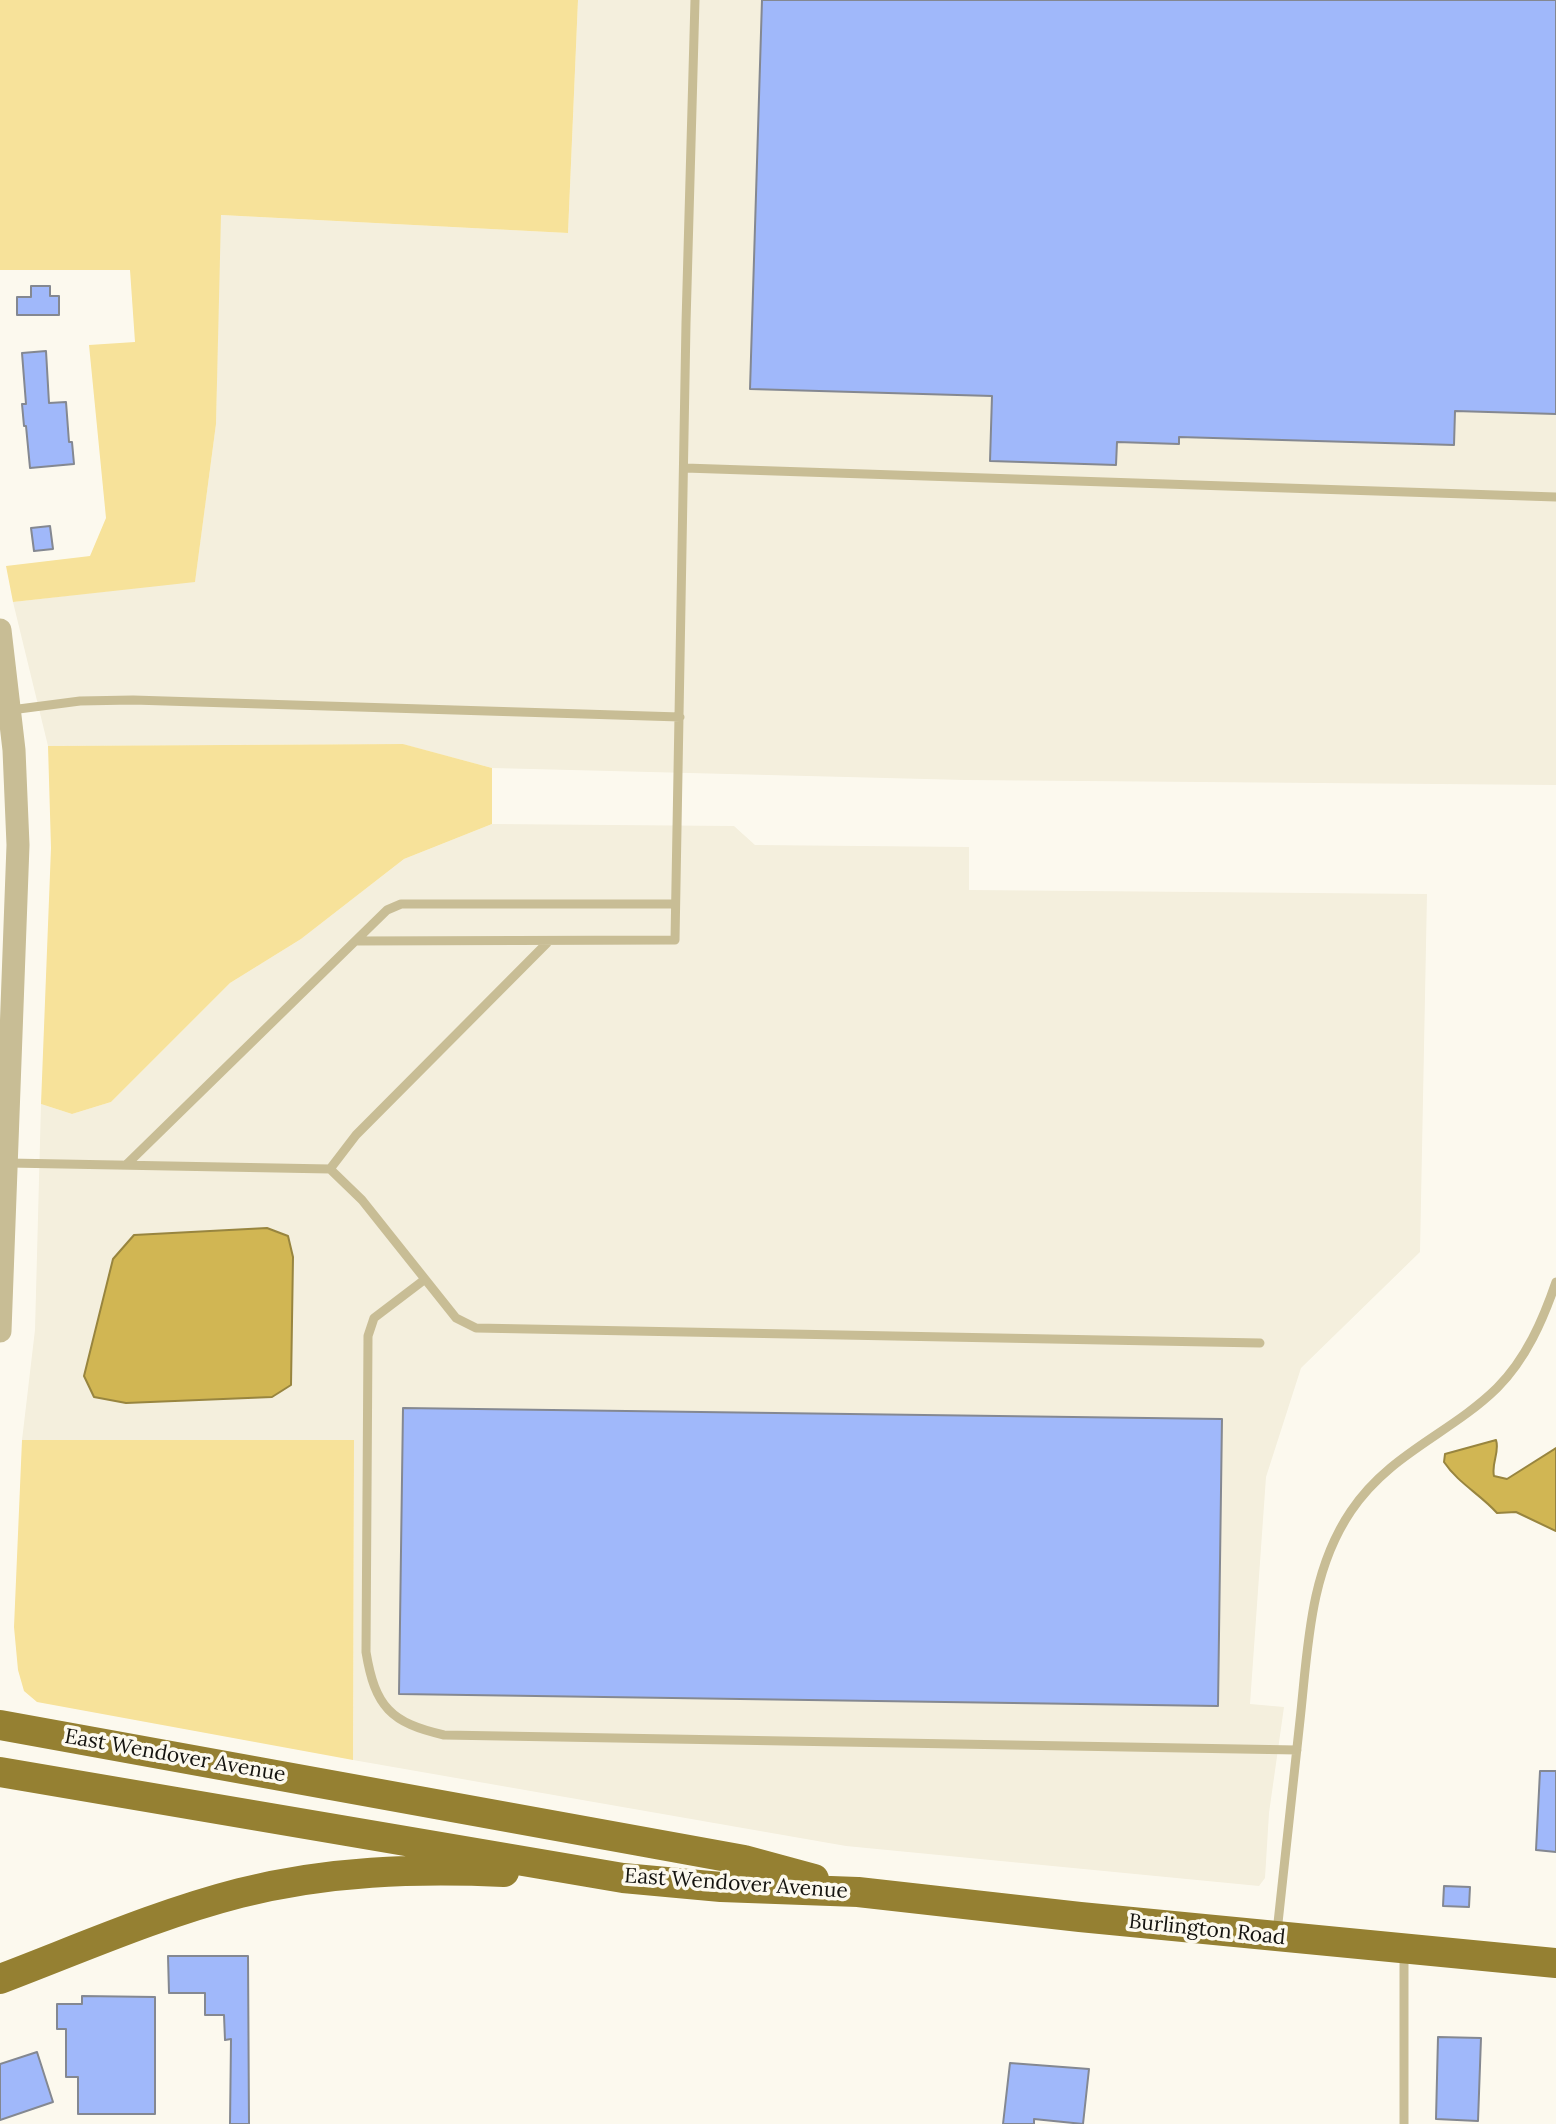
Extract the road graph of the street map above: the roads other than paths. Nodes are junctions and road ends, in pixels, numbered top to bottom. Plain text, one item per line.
1 (695, 0) edge
2 (685, 468) junction
3 (1556, 496) edge
4 (0, 630) edge
5 (11, 710) junction
6 (680, 717) junction
7 (675, 904) junction
8 (356, 941) junction
9 (547, 943) junction
10 (2, 1162) edge
11 (126, 1165) junction
12 (330, 1170) junction
13 (424, 1280) junction
14 (1556, 1282) edge
15 (0, 1331) edge
16 (1260, 1343) dead end
17 (0, 1725) edge
18 (1297, 1750) junction
19 (0, 1772) edge
20 (623, 1878) junction
21 (858, 1892) junction
22 (1276, 1937) junction
23 (1404, 1949) junction
24 (1556, 1963) edge
25 (11, 1971) edge
26 (1404, 2124) edge

1 - 2 lane
2 - 3 lane
2 - 6 lane
4 - 5 street
5 - 6 lane
5 - 10 street
6 - 7 lane
7 - 8 lane
7 - 9 lane
8 - 9 lane
8 - 11 lane
9 - 12 lane
10 - 11 lane
10 - 15 street
11 - 12 lane
12 - 13 lane
13 - 16 lane
13 - 18 lane
14 - 18 lane
17 - 21 highway, East Wendover Avenue
18 - 22 lane
19 - 20 highway, East Wendover Avenue
20 - 21 highway, East Wendover Avenue
20 - 25 highway
21 - 22 highway, Burlington Road
22 - 23 highway, Burlington Road
23 - 24 highway, Burlington Road
23 - 26 lane

